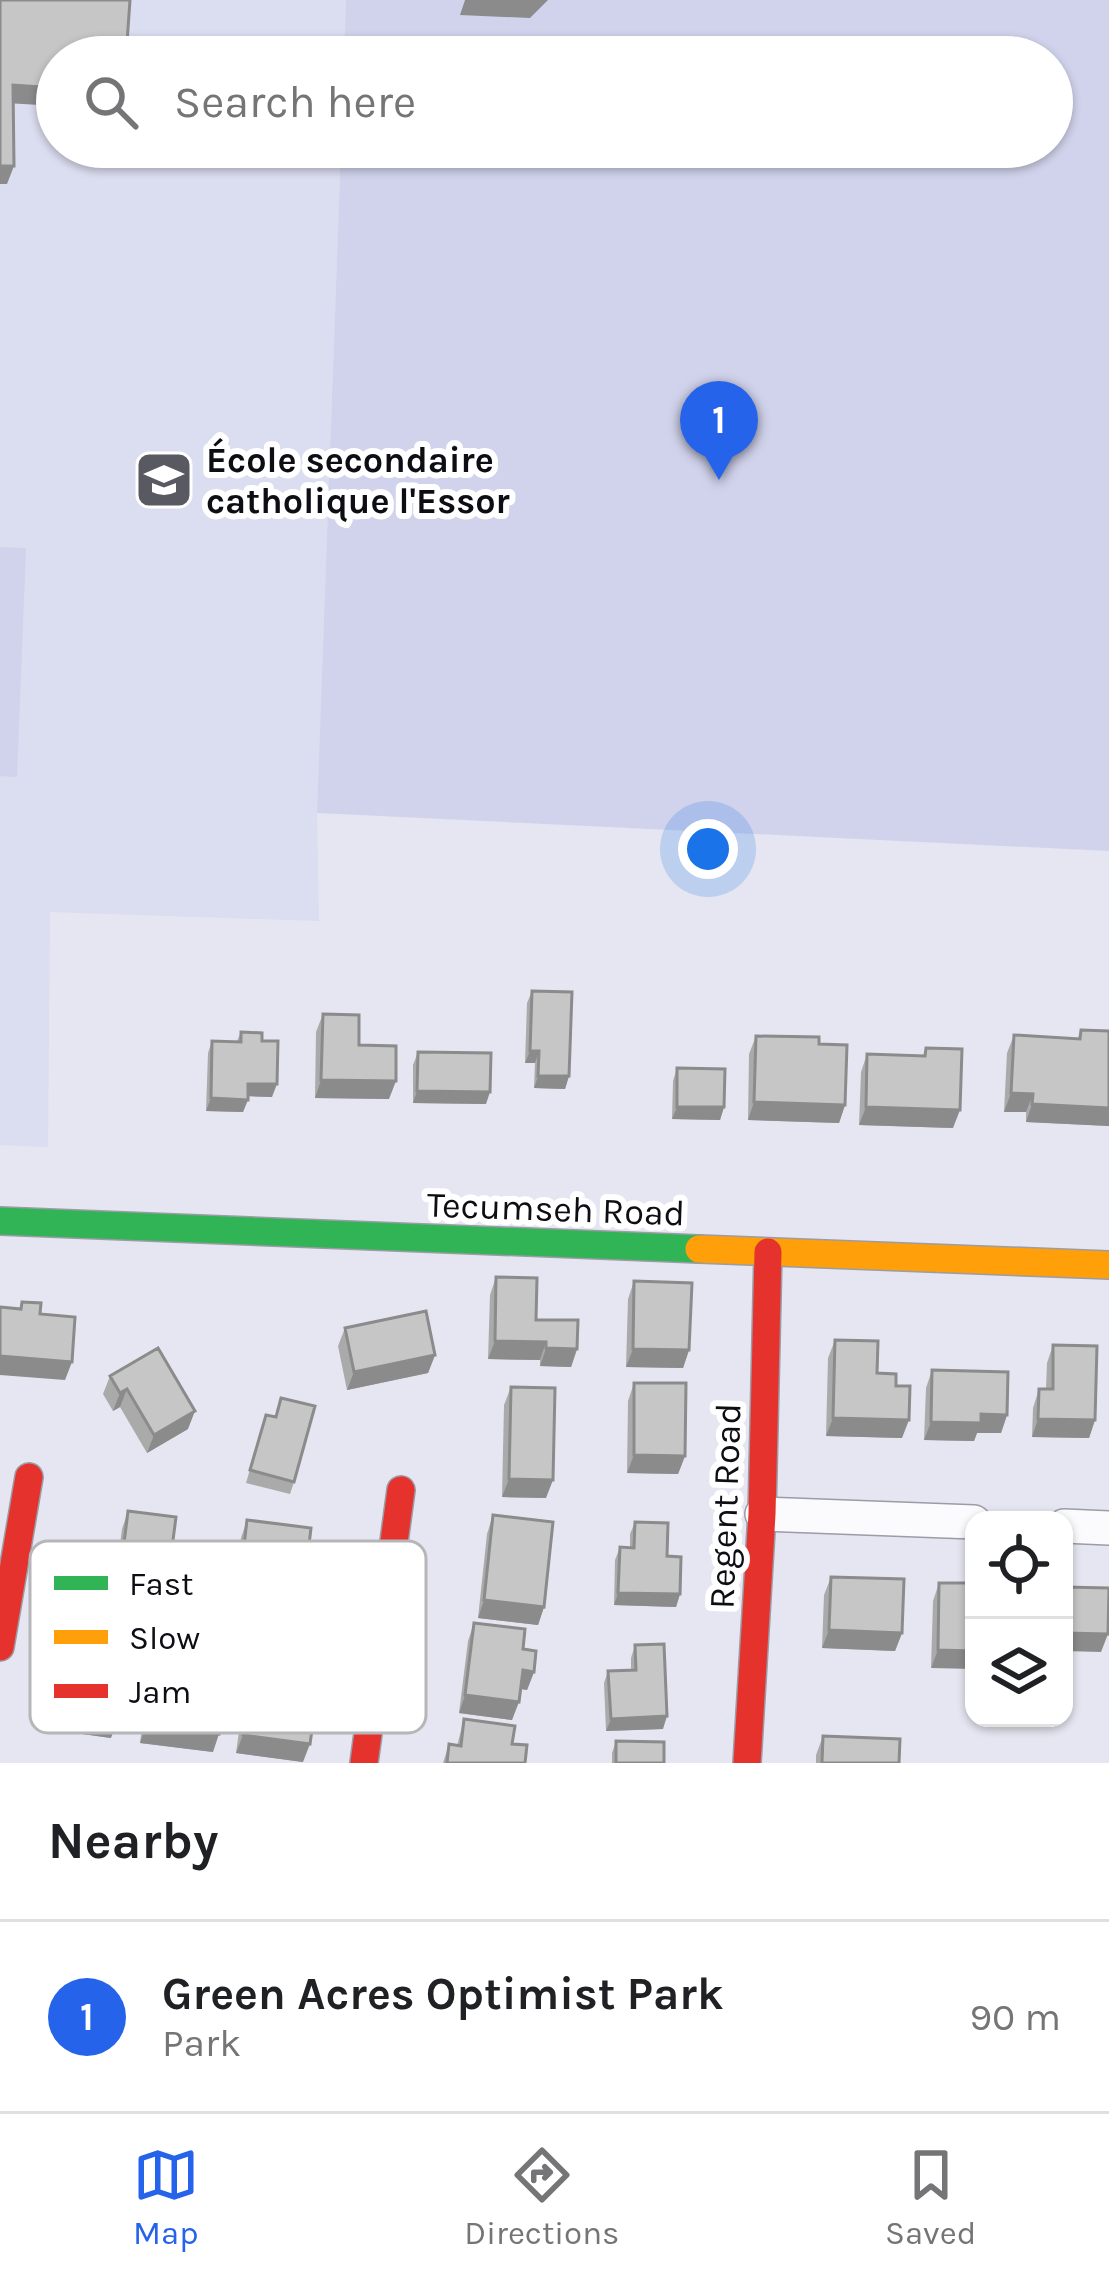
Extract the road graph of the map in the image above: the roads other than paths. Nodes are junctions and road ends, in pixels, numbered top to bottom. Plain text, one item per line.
1 (0, 1221) edge
2 (768, 1252) junction
3 (1109, 1265) edge
4 (29, 1477) dead end
5 (401, 1490) dead end
6 (762, 1514) junction
7 (965, 1522) edge
8 (1073, 1526) edge
9 (1109, 1528) edge
10 (394, 1541) edge
11 (0, 1646) edge
12 (368, 1733) edge
13 (364, 1763) edge
14 (747, 1763) edge

1 - 2 main road, Tecumseh Road
2 - 3 main road, Tecumseh Road
2 - 6 main road, Regent Road
4 - 11 main road
5 - 10 main road
6 - 7 street
6 - 14 main road, Regent Road
8 - 9 street
12 - 13 main road

